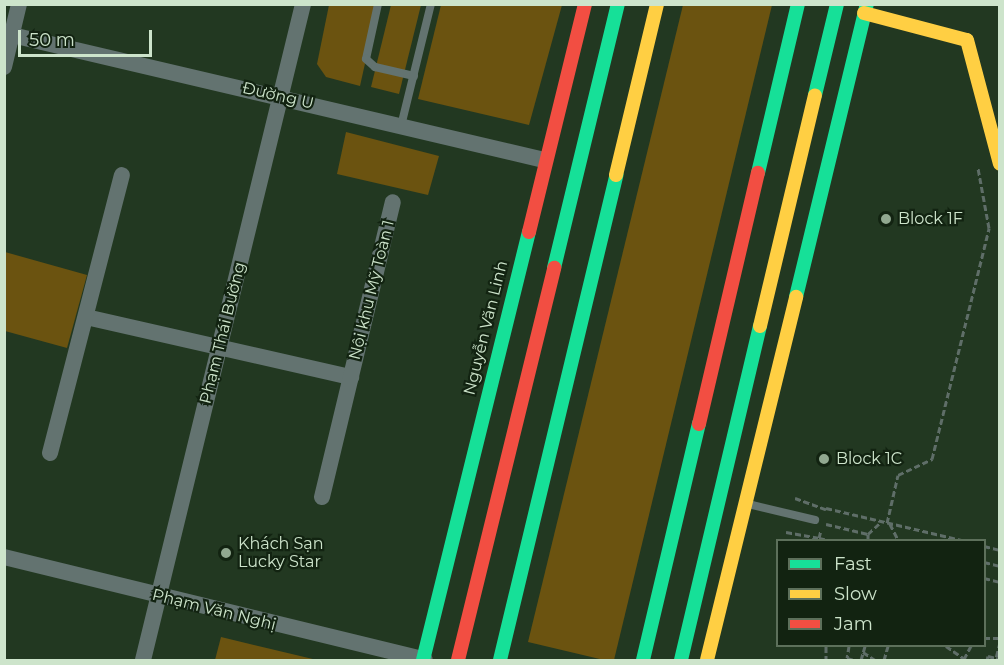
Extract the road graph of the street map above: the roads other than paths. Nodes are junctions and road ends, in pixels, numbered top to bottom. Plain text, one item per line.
1 (19, 4) edge
2 (303, 4) edge
3 (378, 4) edge
4 (431, 4) edge
5 (585, 4) edge
6 (618, 4) edge
7 (657, 4) edge
8 (798, 4) edge
9 (836, 7) edge
10 (865, 9) edge
11 (12, 35) junction
12 (4, 67) edge
13 (414, 76) junction
14 (280, 97) junction
15 (401, 126) junction
16 (544, 160) junction
17 (999, 165) edge
18 (577, 168) junction
19 (122, 175) dead end
20 (393, 202) dead end
21 (86, 317) junction
22 (220, 345) junction
23 (351, 377) junction
24 (50, 453) dead end
25 (322, 497) dead end
26 (745, 503) junction
27 (819, 522) road end
28 (4, 557) edge
29 (158, 596) junction
30 (143, 660) edge
31 (424, 660) edge
32 (458, 660) edge
33 (500, 660) edge
34 (643, 660) edge
35 (681, 660) edge
36 (707, 660) edge

1 - 11 street
2 - 14 street, Phạm Thái Bường
3 - 13 lane
4 - 13 lane
5 - 16 main road, Nguyễn Văn Linh
6 - 18 main road
7 - 33 main road
8 - 34 main road
9 - 10 main road
9 - 35 main road
10 - 17 main road
10 - 26 main road
11 - 12 street
11 - 14 street, Đường U
13 - 15 lane
14 - 15 street, Đường U
14 - 22 street, Phạm Thái Bường
15 - 16 street, Đường U
16 - 18 main road
16 - 31 main road, Nguyễn Văn Linh
18 - 32 main road
19 - 21 street
20 - 23 street, Nội khu Mỹ Toàn 1
21 - 22 street, Nội khu Mỹ Toàn 1
21 - 24 street
22 - 23 street, Nội khu Mỹ Toàn 1
22 - 29 street, Phạm Thái Bường
23 - 25 street, Nội khu Mỹ Toàn 1
26 - 27 lane
26 - 36 main road
28 - 29 street, Phạm Văn Nghị
29 - 30 street, Phạm Thái Bường
29 - 31 street, Phạm Văn Nghị

